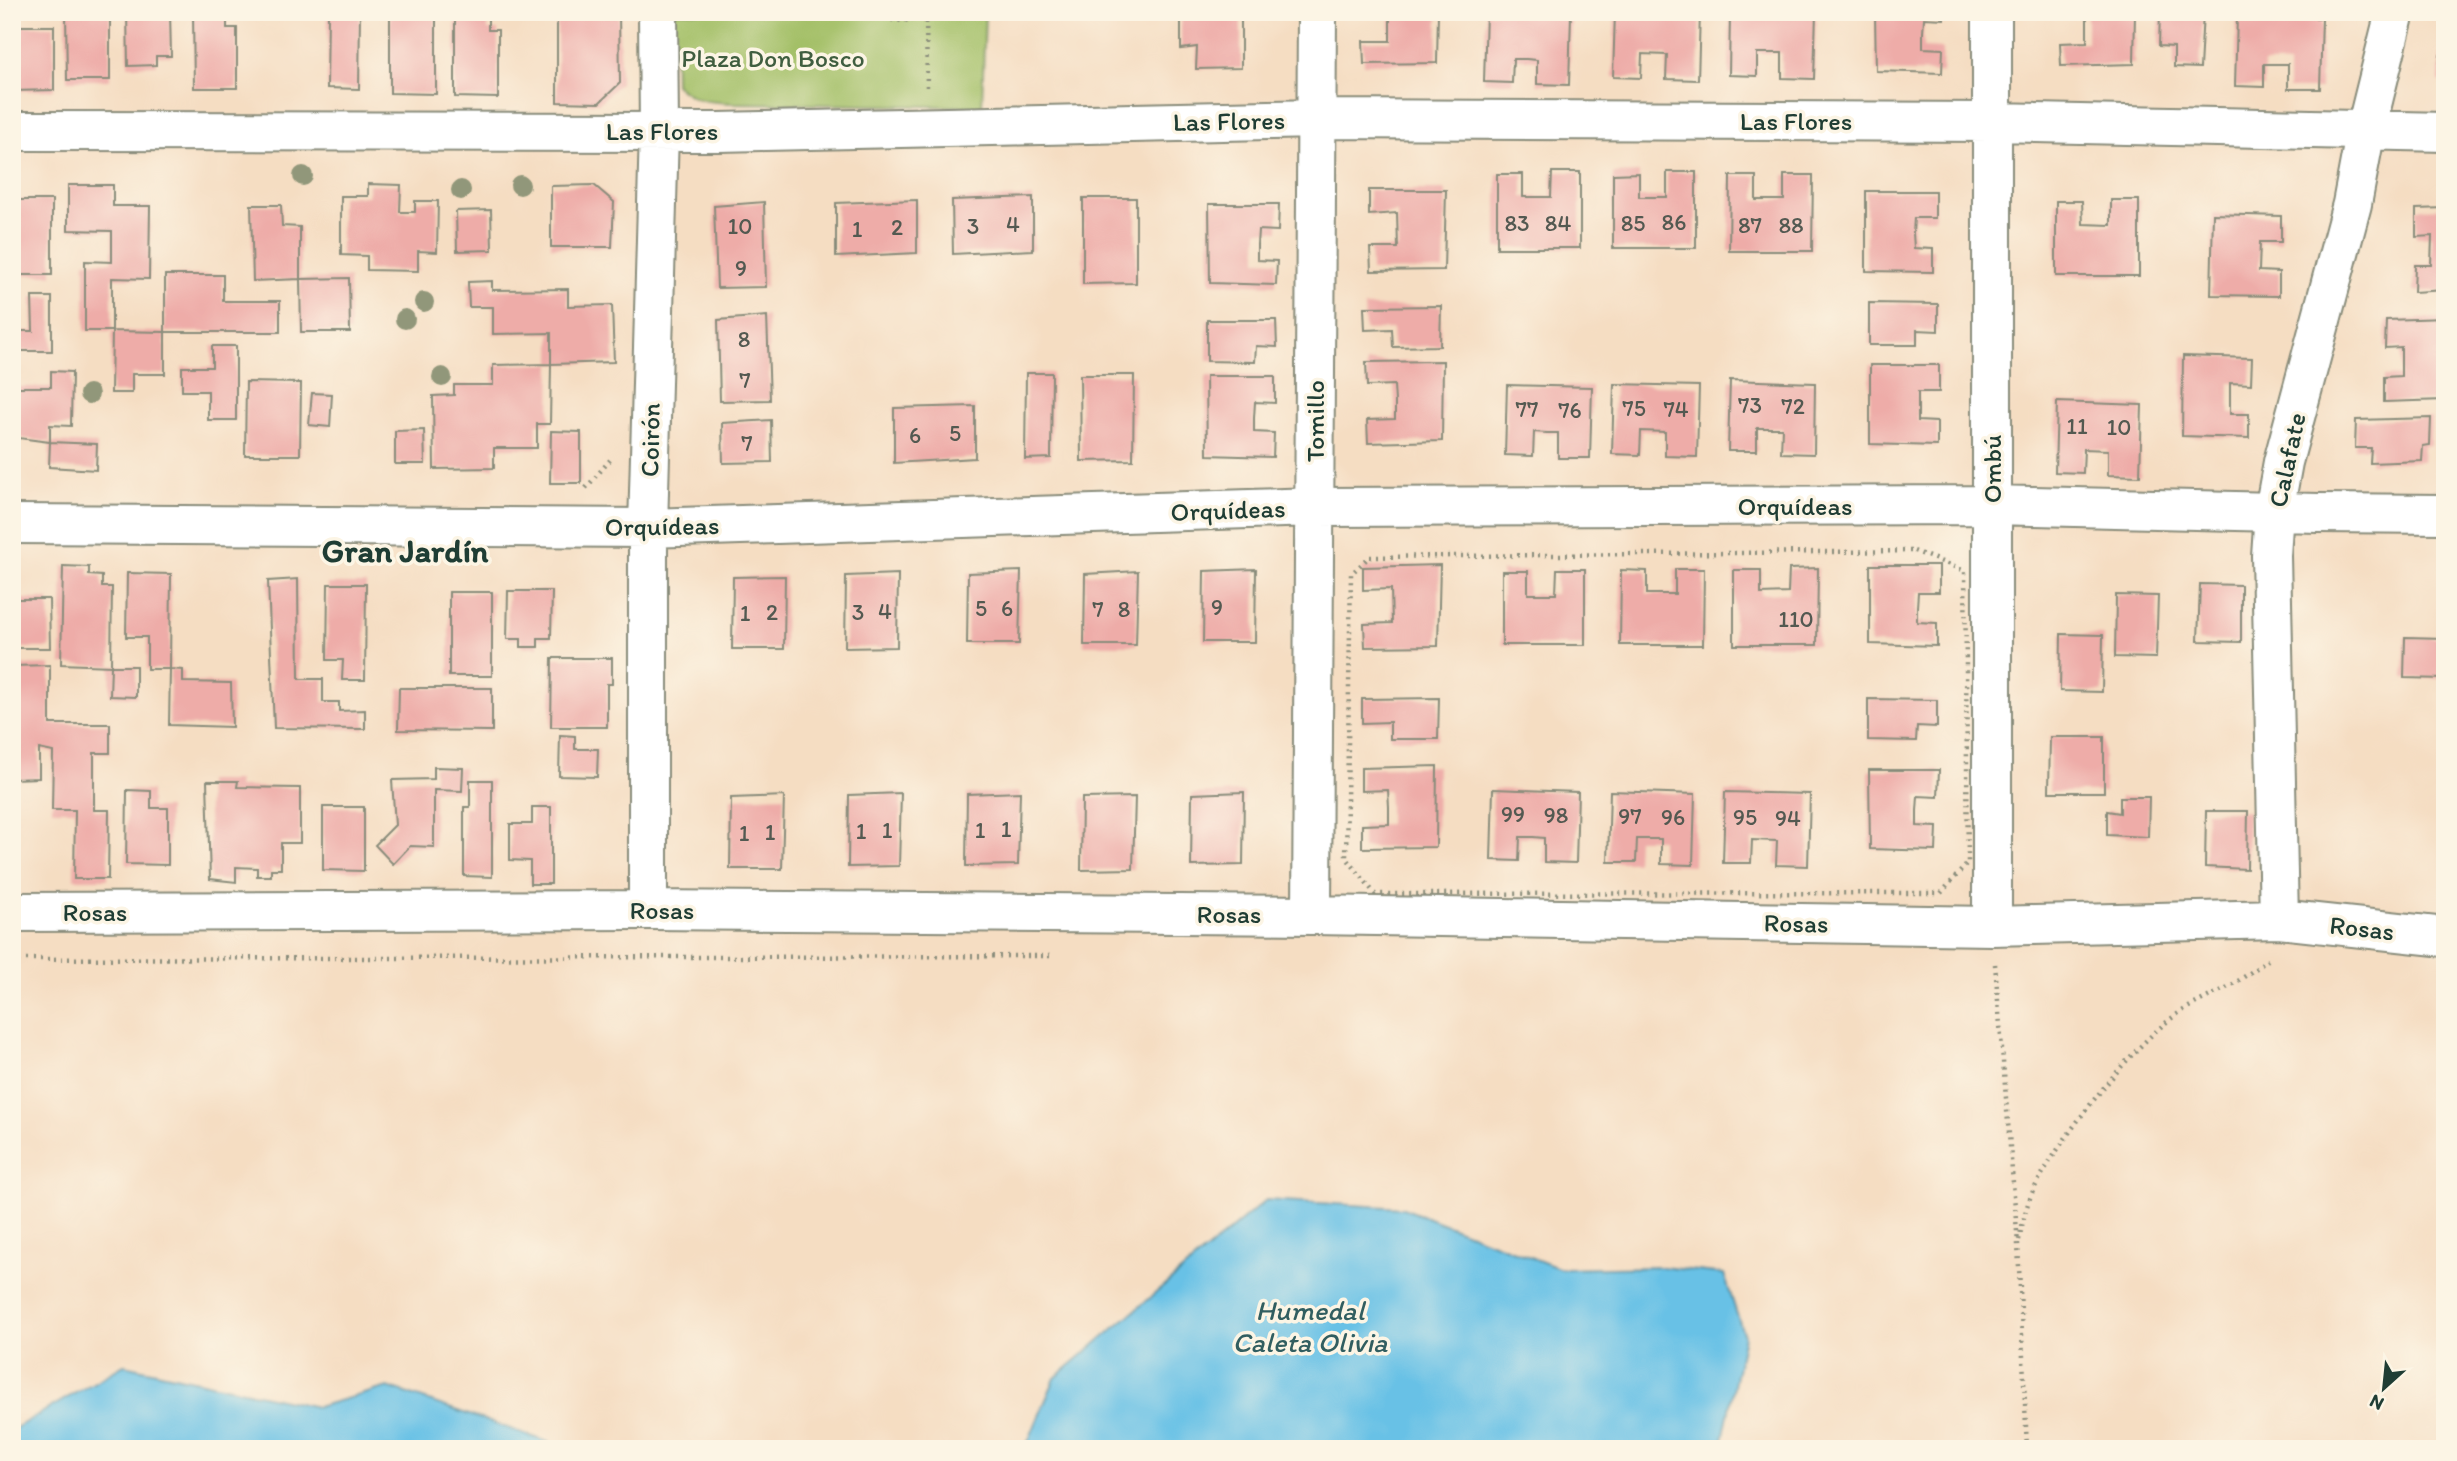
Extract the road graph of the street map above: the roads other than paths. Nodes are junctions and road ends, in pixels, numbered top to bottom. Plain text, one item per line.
1 (658, 12) edge
2 (1317, 12) edge
3 (1992, 12) edge
4 (2395, 12) edge
5 (1316, 119) junction
6 (1993, 122) junction
7 (2365, 129) junction
8 (12, 131) edge
9 (659, 131) junction
10 (2445, 132) edge
11 (1992, 505) junction
12 (1314, 508) junction
13 (2274, 511) junction
14 (2445, 514) edge
15 (12, 524) edge
16 (648, 528) junction
17 (648, 910) junction
18 (12, 912) edge
19 (1312, 915) junction
20 (2279, 919) junction
21 (1992, 926) junction
22 (2445, 937) edge

1 - 9 street, Coirón
2 - 5 street, Tomillo
3 - 6 street, Ombú
4 - 7 street, Calafate
5 - 6 street, Las Flores
5 - 9 street, Las Flores
5 - 12 street, Tomillo
6 - 7 street, Las Flores
6 - 11 street, Ombú
7 - 10 street, Las Flores
7 - 13 street, Calafate
8 - 9 street, Las Flores
9 - 16 street, Coirón
11 - 12 street, Orquídeas
11 - 13 street, Orquídeas
11 - 21 street, Ombú
12 - 16 street, Orquídeas
12 - 19 street, Tomillo
13 - 14 street, Orquídeas
13 - 20 street, Calafate
15 - 16 street, Orquídeas
16 - 17 street, Coirón
17 - 18 street, Rosas
17 - 19 street, Rosas
19 - 21 street, Rosas
20 - 21 street, Rosas
20 - 22 street, Rosas

